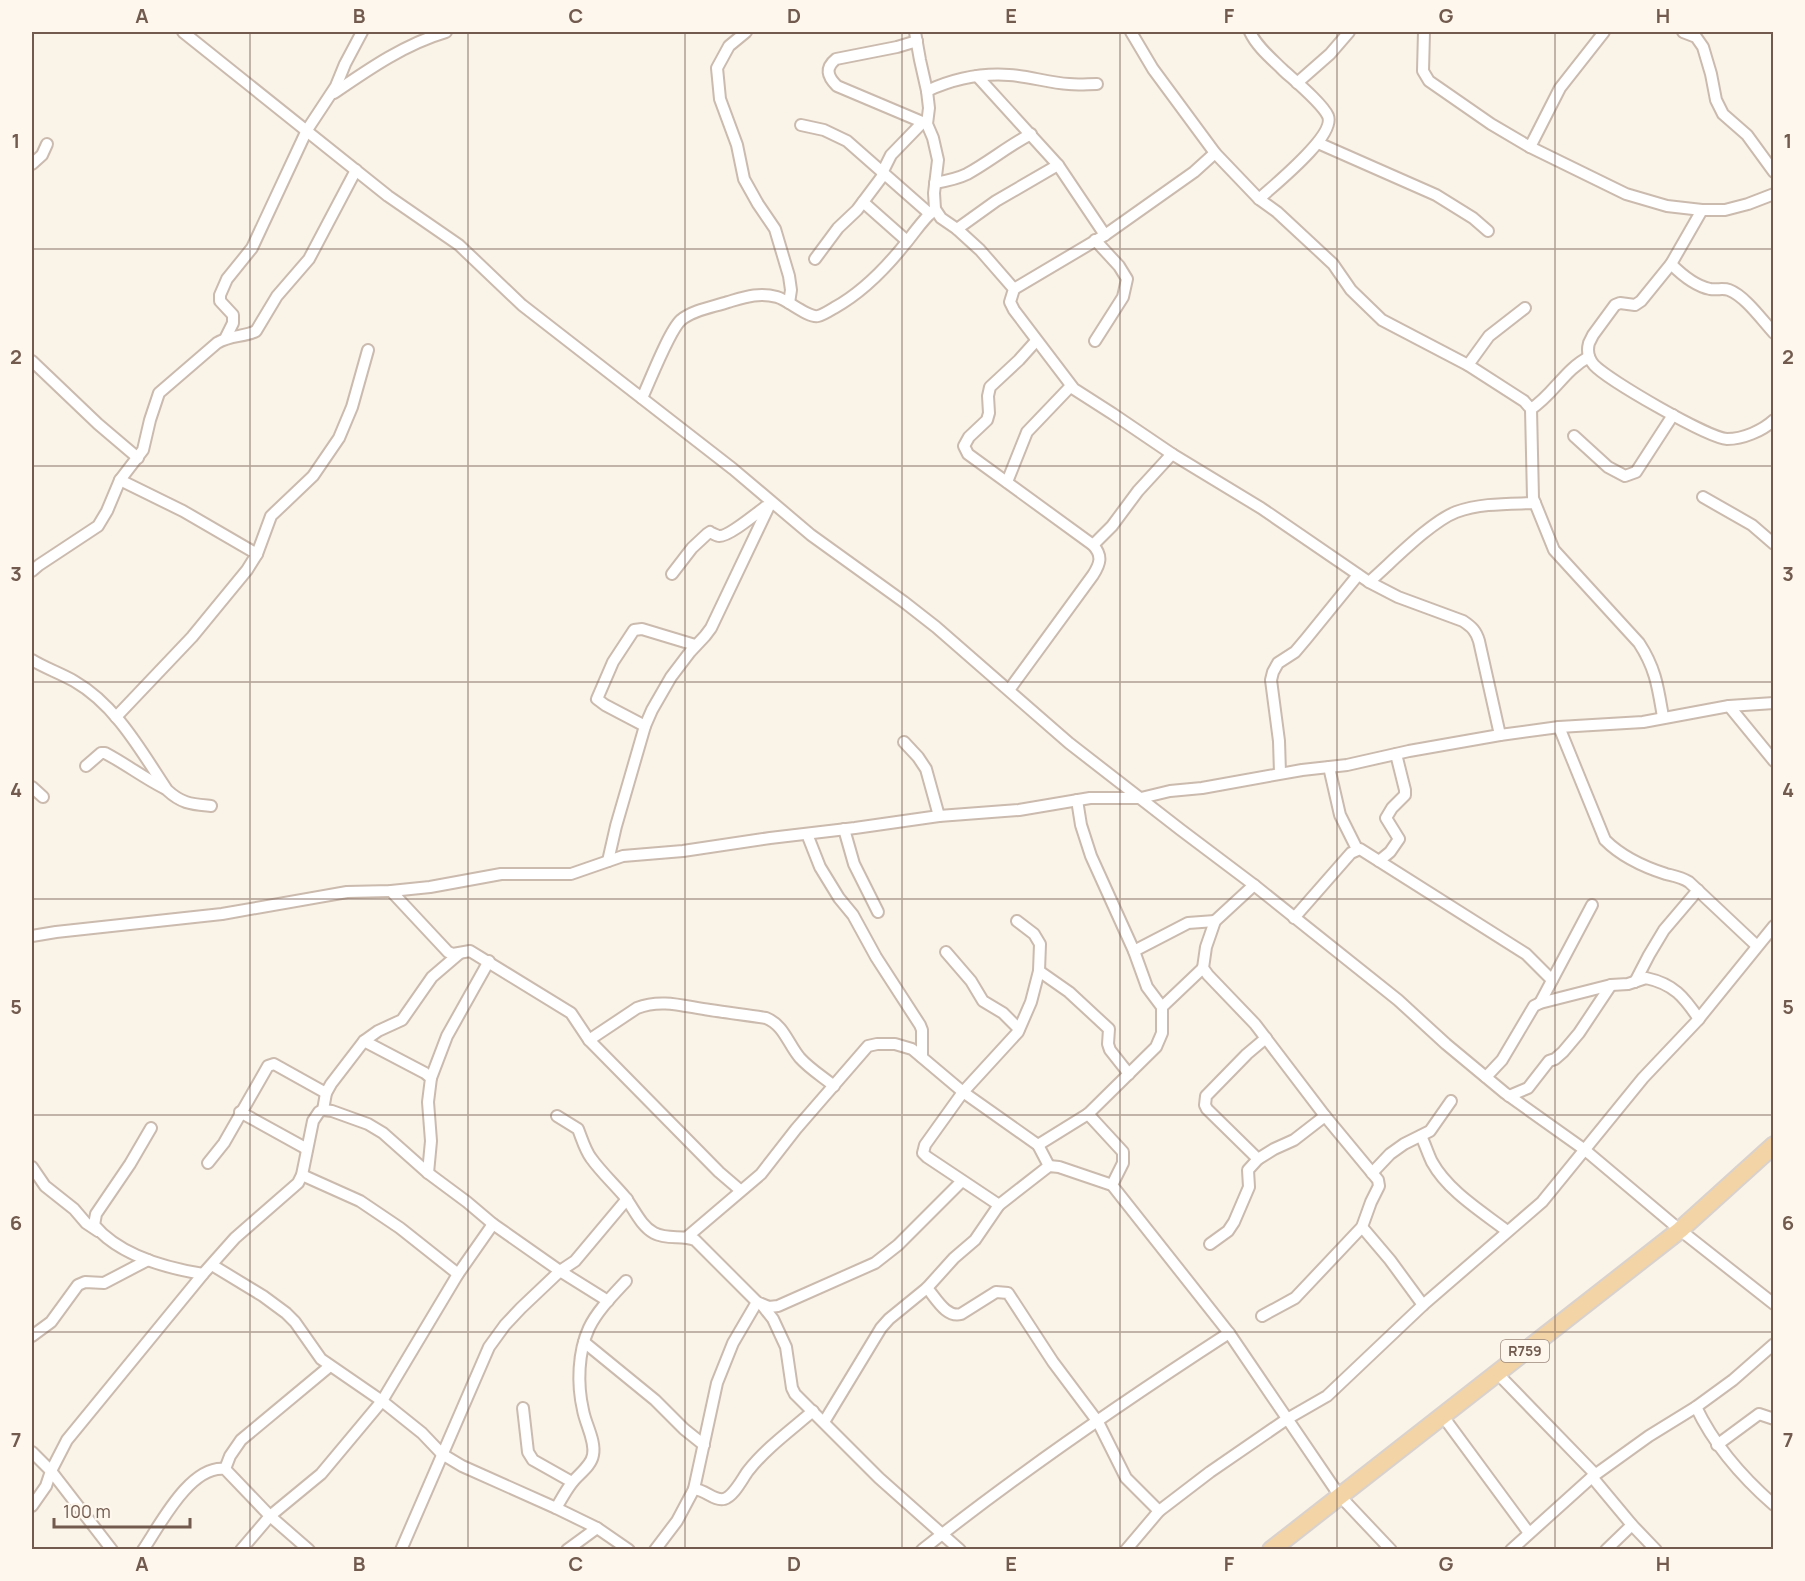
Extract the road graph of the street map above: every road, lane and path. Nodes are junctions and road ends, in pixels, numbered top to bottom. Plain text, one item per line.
1 (183, 32) edge
2 (362, 32) edge
3 (446, 32) edge
4 (746, 32) edge
5 (1131, 32) edge
6 (1251, 32) edge
7 (1349, 32) edge
8 (1424, 32) edge
9 (1604, 32) edge
10 (1683, 32) edge
11 (917, 34) edge
12 (977, 76) junction
13 (1297, 83) junction
14 (1097, 84) dead end
15 (927, 91) junction
16 (329, 96) junction
17 (925, 123) junction
18 (801, 125) dead end
19 (307, 130) junction
20 (1031, 134) junction
21 (1318, 143) junction
22 (47, 144) dead end
23 (1530, 147) junction
24 (1215, 153) junction
25 (32, 164) edge
26 (1058, 165) junction
27 (356, 170) junction
28 (1773, 172) edge
29 (883, 174) junction
30 (935, 183) junction
31 (1773, 194) edge
32 (1259, 199) junction
33 (863, 202) junction
34 (1702, 210) junction
35 (932, 211) junction
36 (957, 229) junction
37 (1488, 231) dead end
38 (1100, 238) junction
39 (908, 241) junction
40 (815, 259) dead end
41 (1671, 264) junction
42 (1014, 289) junction
43 (789, 303) junction
44 (1525, 308) dead end
45 (1773, 333) edge
46 (226, 337) junction
47 (1036, 341) junction
48 (1095, 341) dead end
49 (368, 350) dead end
50 (1589, 357) junction
51 (32, 361) edge
52 (1468, 365) junction
53 (1070, 387) junction
54 (642, 398) junction
55 (1531, 409) junction
56 (1673, 415) junction
57 (1773, 420) edge
58 (1574, 436) dead end
59 (1172, 454) junction
60 (138, 458) junction
61 (120, 480) junction
62 (1007, 482) junction
63 (1703, 497) dead end
64 (1534, 503) junction
65 (769, 504) junction
66 (1773, 544) edge
67 (1094, 545) junction
68 (257, 554) junction
69 (32, 571) edge
70 (672, 574) dead end
71 (1358, 575) junction
72 (1369, 582) junction
73 (695, 645) junction
74 (32, 660) edge
75 (1009, 690) junction
76 (1773, 703) edge
77 (1729, 706) junction
78 (116, 717) junction
79 (1663, 717) junction
80 (645, 726) junction
81 (1559, 727) junction
82 (1500, 735) junction
83 (904, 742) dead end
84 (1396, 754) junction
85 (1773, 761) edge
86 (86, 766) dead end
87 (1329, 767) junction
88 (1280, 774) junction
89 (32, 787) edge
90 (167, 790) junction
91 (43, 797) dead end
92 (1141, 798) junction
93 (1077, 800) junction
94 (211, 806) dead end
95 (939, 816) junction
96 (844, 829) junction
97 (807, 834) junction
98 (1357, 849) junction
99 (608, 861) junction
100 (1379, 861) junction
101 (1254, 885) junction
102 (1698, 890) junction
103 (390, 891) junction
104 (1592, 905) dead end
105 (878, 912) dead end
106 (1294, 918) junction
107 (1017, 921) dead end
108 (1215, 921) junction
109 (1773, 926) edge
110 (32, 936) edge
111 (1757, 946) junction
112 (1134, 951) junction
113 (946, 952) dead end
114 (460, 953) junction
115 (489, 961) junction
116 (1203, 968) junction
117 (1039, 971) junction
118 (1552, 981) junction
119 (1635, 982) junction
120 (1611, 985) junction
121 (1540, 1003) junction
122 (1162, 1007) junction
123 (1699, 1019) junction
124 (1019, 1029) junction
125 (1266, 1038) junction
126 (589, 1040) junction
127 (364, 1041) junction
128 (922, 1057) junction
129 (1129, 1074) junction
130 (1486, 1077) junction
131 (431, 1078) junction
132 (834, 1086) junction
133 (963, 1092) junction
134 (326, 1093) junction
135 (1509, 1096) junction
136 (1451, 1101) dead end
137 (323, 1110) junction
138 (240, 1112) junction
139 (1088, 1114) junction
140 (557, 1116) dead end
141 (1325, 1116) junction
142 (151, 1128) dead end
143 (1421, 1136) junction
144 (1038, 1146) junction
145 (1773, 1146) edge
146 (307, 1149) junction
147 (1585, 1150) junction
148 (1258, 1159) junction
149 (208, 1163) dead end
150 (1049, 1166) junction
151 (32, 1167) edge
152 (428, 1173) junction
153 (1372, 1173) junction
154 (303, 1175) junction
155 (962, 1181) junction
156 (1112, 1185) junction
157 (740, 1190) junction
158 (627, 1199) junction
159 (999, 1205) junction
160 (493, 1224) junction
161 (1362, 1227) junction
162 (1680, 1230) junction
163 (99, 1231) junction
164 (1507, 1231) junction
165 (687, 1237) junction
166 (1210, 1244) dead end
167 (148, 1260) junction
168 (212, 1265) junction
169 (560, 1271) junction
170 (203, 1274) junction
171 (458, 1274) junction
172 (626, 1281) dead end
173 (927, 1288) junction
174 (608, 1301) junction
175 (759, 1304) junction
176 (1773, 1304) edge
177 (1423, 1305) junction
178 (1262, 1316) dead end
179 (1229, 1333) junction
180 (32, 1336) edge
181 (584, 1342) junction
182 (1773, 1344) edge
183 (330, 1366) junction
184 (1497, 1373) junction
185 (382, 1401) junction
186 (523, 1407) dead end
187 (1696, 1407) junction
188 (813, 1411) junction
189 (1442, 1415) junction
190 (1287, 1419) junction
191 (1773, 1419) edge
192 (824, 1422) junction
193 (1098, 1422) junction
194 (704, 1445) junction
195 (1717, 1445) junction
196 (32, 1452) edge
197 (442, 1454) junction
198 (225, 1469) junction
199 (51, 1471) junction
200 (1593, 1476) junction
201 (572, 1482) junction
202 (694, 1489) junction
203 (1339, 1495) junction
204 (1773, 1505) edge
205 (32, 1506) edge
206 (556, 1508) junction
207 (1159, 1512) junction
208 (270, 1516) junction
209 (1632, 1525) junction
210 (597, 1528) junction
211 (942, 1533) junction
212 (1529, 1533) junction
213 (112, 1550) edge
214 (143, 1550) edge
215 (241, 1550) edge
216 (309, 1550) edge
217 (401, 1550) edge
218 (567, 1550) edge
219 (629, 1550) edge
220 (655, 1550) edge
221 (922, 1550) edge
222 (960, 1550) edge
223 (1126, 1550) edge
224 (1271, 1550) edge
225 (1391, 1550) edge
226 (1511, 1550) edge
227 (1606, 1550) edge
228 (1656, 1550) edge

1 - 19 street
2 - 16 street
3 - 16 street
4 - 43 street
5 - 24 street
6 - 13 street
7 - 13 street
8 - 23 street
9 - 23 street
10 - 28 street
11 - 15 street
11 - 17 street
12 - 14 street
12 - 15 street
12 - 20 street
13 - 21 street
15 - 17 street
16 - 19 street
17 - 29 street
17 - 30 street
18 - 29 street
19 - 27 street
19 - 46 street
20 - 26 street
20 - 30 street
21 - 32 street
21 - 37 street
22 - 25 street
23 - 34 street
24 - 32 street
24 - 38 street
26 - 36 street
26 - 38 street
27 - 46 street
27 - 54 street
29 - 33 street
29 - 35 street
30 - 35 street
31 - 34 street
32 - 52 street
33 - 39 street
33 - 40 street
34 - 41 street
35 - 36 street
35 - 39 street
36 - 42 street
38 - 42 street
38 - 48 street
39 - 43 street
41 - 45 street
41 - 50 street
42 - 47 street
43 - 54 street
44 - 52 street
46 - 60 street
47 - 53 street
47 - 62 street
49 - 68 street
50 - 55 street
50 - 56 street
51 - 60 street
52 - 55 street
53 - 59 street
53 - 62 street
54 - 65 street
55 - 64 street
56 - 57 street
56 - 58 street
59 - 67 street
59 - 71 street
60 - 61 street
61 - 68 street
61 - 69 street
62 - 67 street
63 - 66 street
64 - 72 street
64 - 79 street
65 - 70 street
65 - 73 street
65 - 75 street
67 - 75 street
68 - 78 street
71 - 72 street
71 - 88 street
72 - 82 street
73 - 80 street
73 - 80 street
74 - 78 street
75 - 92 street
76 - 77 street
77 - 79 street
77 - 85 street
78 - 90 street
79 - 81 street
80 - 99 street
81 - 82 street
81 - 102 street
82 - 84 street
83 - 95 street
84 - 87 street
84 - 100 street
86 - 90 street
87 - 88 street
87 - 98 street
88 - 92 street
89 - 91 street
90 - 94 street
92 - 93 street
92 - 101 street
93 - 95 street
93 - 112 street
95 - 96 street
96 - 97 street
96 - 105 street
97 - 99 street
97 - 128 street
98 - 100 street
98 - 106 street
99 - 103 street
100 - 118 street
101 - 106 street
101 - 108 street
102 - 111 street
102 - 119 street
103 - 110 street
103 - 114 street
104 - 118 street
106 - 130 street
107 - 117 street
108 - 112 street
108 - 116 street
109 - 111 street
111 - 123 street
112 - 122 street
113 - 124 street
114 - 115 street
114 - 127 street
115 - 126 street
115 - 131 street
116 - 122 street
116 - 125 street
117 - 124 street
117 - 129 street
118 - 121 street
119 - 120 street
119 - 123 street
120 - 121 street
120 - 135 street
121 - 130 street
122 - 129 street
123 - 147 street
124 - 133 street
125 - 141 street
125 - 148 street
126 - 132 street
126 - 157 street
127 - 131 street
127 - 134 street
128 - 132 street
128 - 133 street
129 - 139 street
130 - 135 street
131 - 152 street
132 - 157 street
133 - 144 street
133 - 155 street
134 - 137 street
134 - 138 street
135 - 147 street
136 - 143 street
137 - 146 street
137 - 152 street
138 - 146 street
138 - 149 street
139 - 144 street
139 - 156 street
140 - 158 street
141 - 148 street
141 - 153 street
142 - 163 street
143 - 153 street
143 - 164 street
144 - 150 street
145 - 162 main road, R759
146 - 154 street
147 - 162 street
147 - 164 street
148 - 166 street
150 - 156 street
150 - 159 street
151 - 163 street
152 - 160 street
153 - 161 street
154 - 168 street
154 - 171 street
155 - 159 street
155 - 175 street
156 - 179 street
157 - 165 street
158 - 165 street
158 - 169 street
159 - 173 street
160 - 169 street
160 - 171 street
161 - 177 street
161 - 178 street
162 - 176 street
162 - 184 main road, R759
163 - 167 street
164 - 177 street
165 - 175 street
167 - 170 street
167 - 180 street
168 - 170 street
168 - 183 street
169 - 174 street
169 - 197 street
170 - 199 street
171 - 185 street
172 - 174 street
173 - 192 street
173 - 193 street
174 - 181 street
175 - 188 street
175 - 194 street
177 - 190 street
179 - 190 street
179 - 193 street
181 - 194 street
181 - 201 street
182 - 187 street
183 - 185 street
183 - 198 street
184 - 189 main road, R759
184 - 200 street
185 - 197 street
185 - 208 street
186 - 201 street
187 - 195 street
187 - 200 street
188 - 192 street
188 - 202 street
189 - 203 main road, R759
189 - 212 street
190 - 203 street
190 - 207 street
191 - 195 street
192 - 211 street
193 - 207 street
193 - 211 street
194 - 202 street
195 - 204 street
196 - 199 street
197 - 206 street
197 - 217 street
198 - 208 street
198 - 214 street
199 - 205 street
199 - 213 street
200 - 209 street
200 - 212 street
201 - 206 street
202 - 220 street
203 - 224 main road, R759
203 - 225 street
206 - 210 street
207 - 223 street
208 - 215 street
208 - 216 street
209 - 227 street
209 - 228 street
210 - 218 street
210 - 219 street
211 - 221 street
211 - 222 street
212 - 226 street

